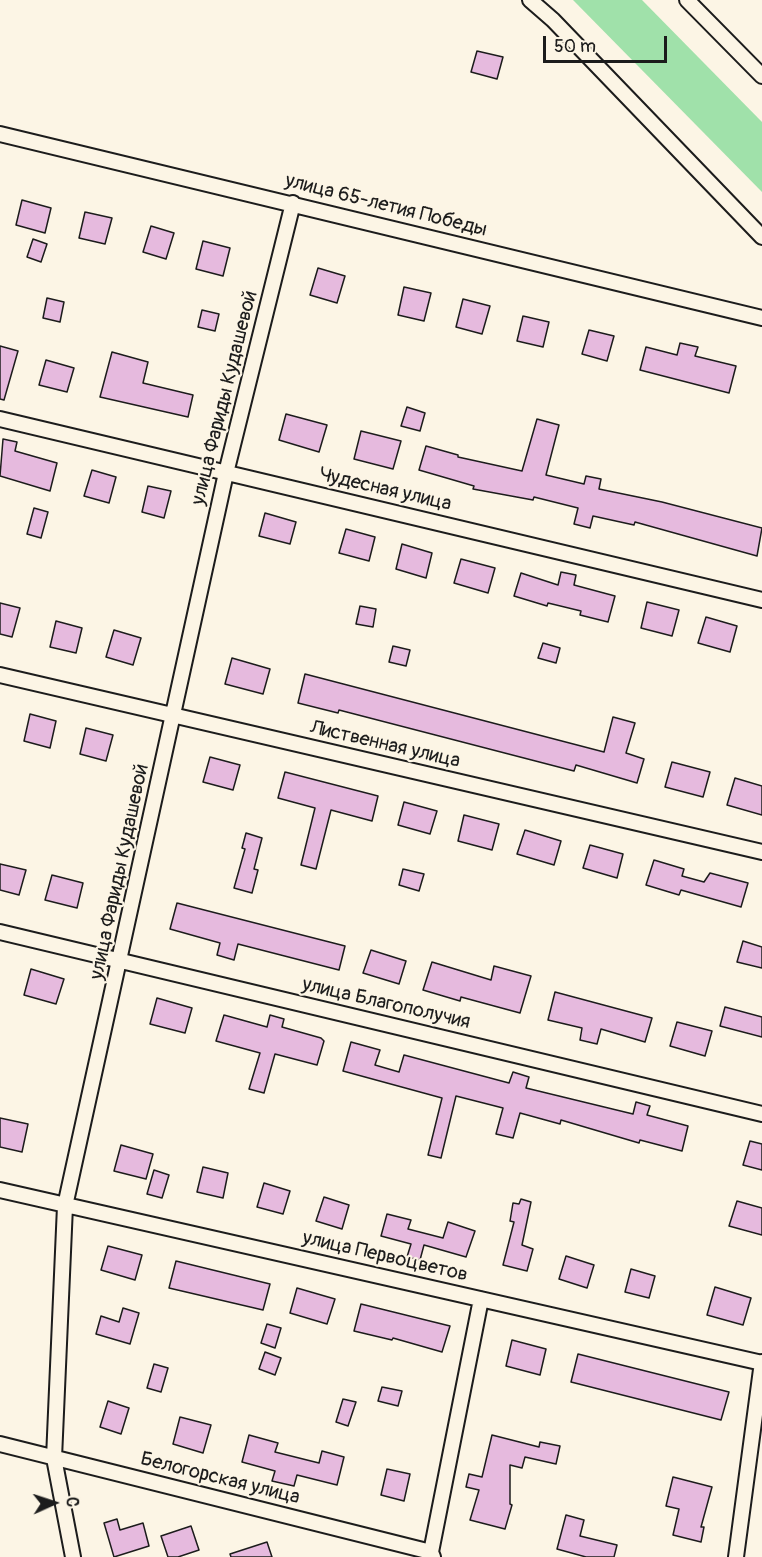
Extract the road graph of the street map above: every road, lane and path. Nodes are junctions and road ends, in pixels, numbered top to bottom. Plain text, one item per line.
1 (530, 0) edge
2 (687, 0) edge
3 (762, 76) edge
4 (0, 134) edge
5 (293, 203) junction
6 (762, 237) edge
7 (762, 318) edge
8 (0, 419) edge
9 (226, 473) junction
10 (762, 600) edge
11 (0, 675) edge
12 (174, 716) junction
13 (762, 852) edge
14 (0, 932) edge
15 (121, 961) junction
16 (762, 1114) edge
17 (0, 1190) edge
18 (65, 1206) junction
19 (482, 1299) junction
20 (762, 1363) edge
21 (0, 1444) edge
22 (54, 1458) junction
23 (432, 1554) edge
24 (73, 1557) edge
25 (736, 1557) edge

1 - 6 street
2 - 3 street
4 - 5 street, улица 65-летия Победы
5 - 7 street, улица 65-летия Победы
5 - 9 street, улица Фариды Кудашевой
8 - 9 street, Чудесная улица
9 - 10 street, Чудесная улица
9 - 12 street, улица Фариды Кудашевой
11 - 12 street, Лиственная улица
12 - 13 street, Лиственная улица
12 - 15 street, улица Фариды Кудашевой
14 - 15 street, улица Благополучия
15 - 16 street, улица Благополучия
15 - 18 street, улица Фариды Кудашевой
17 - 18 street, улица Первоцветов
18 - 19 street, улица Первоцветов
18 - 22 street, улица Фариды Кудашевой
19 - 20 street, улица Первоцветов
19 - 23 street
20 - 25 street
21 - 22 street, Белогорская улица
22 - 23 street, Белогорская улица
22 - 24 street, улица Фариды Кудашевой

